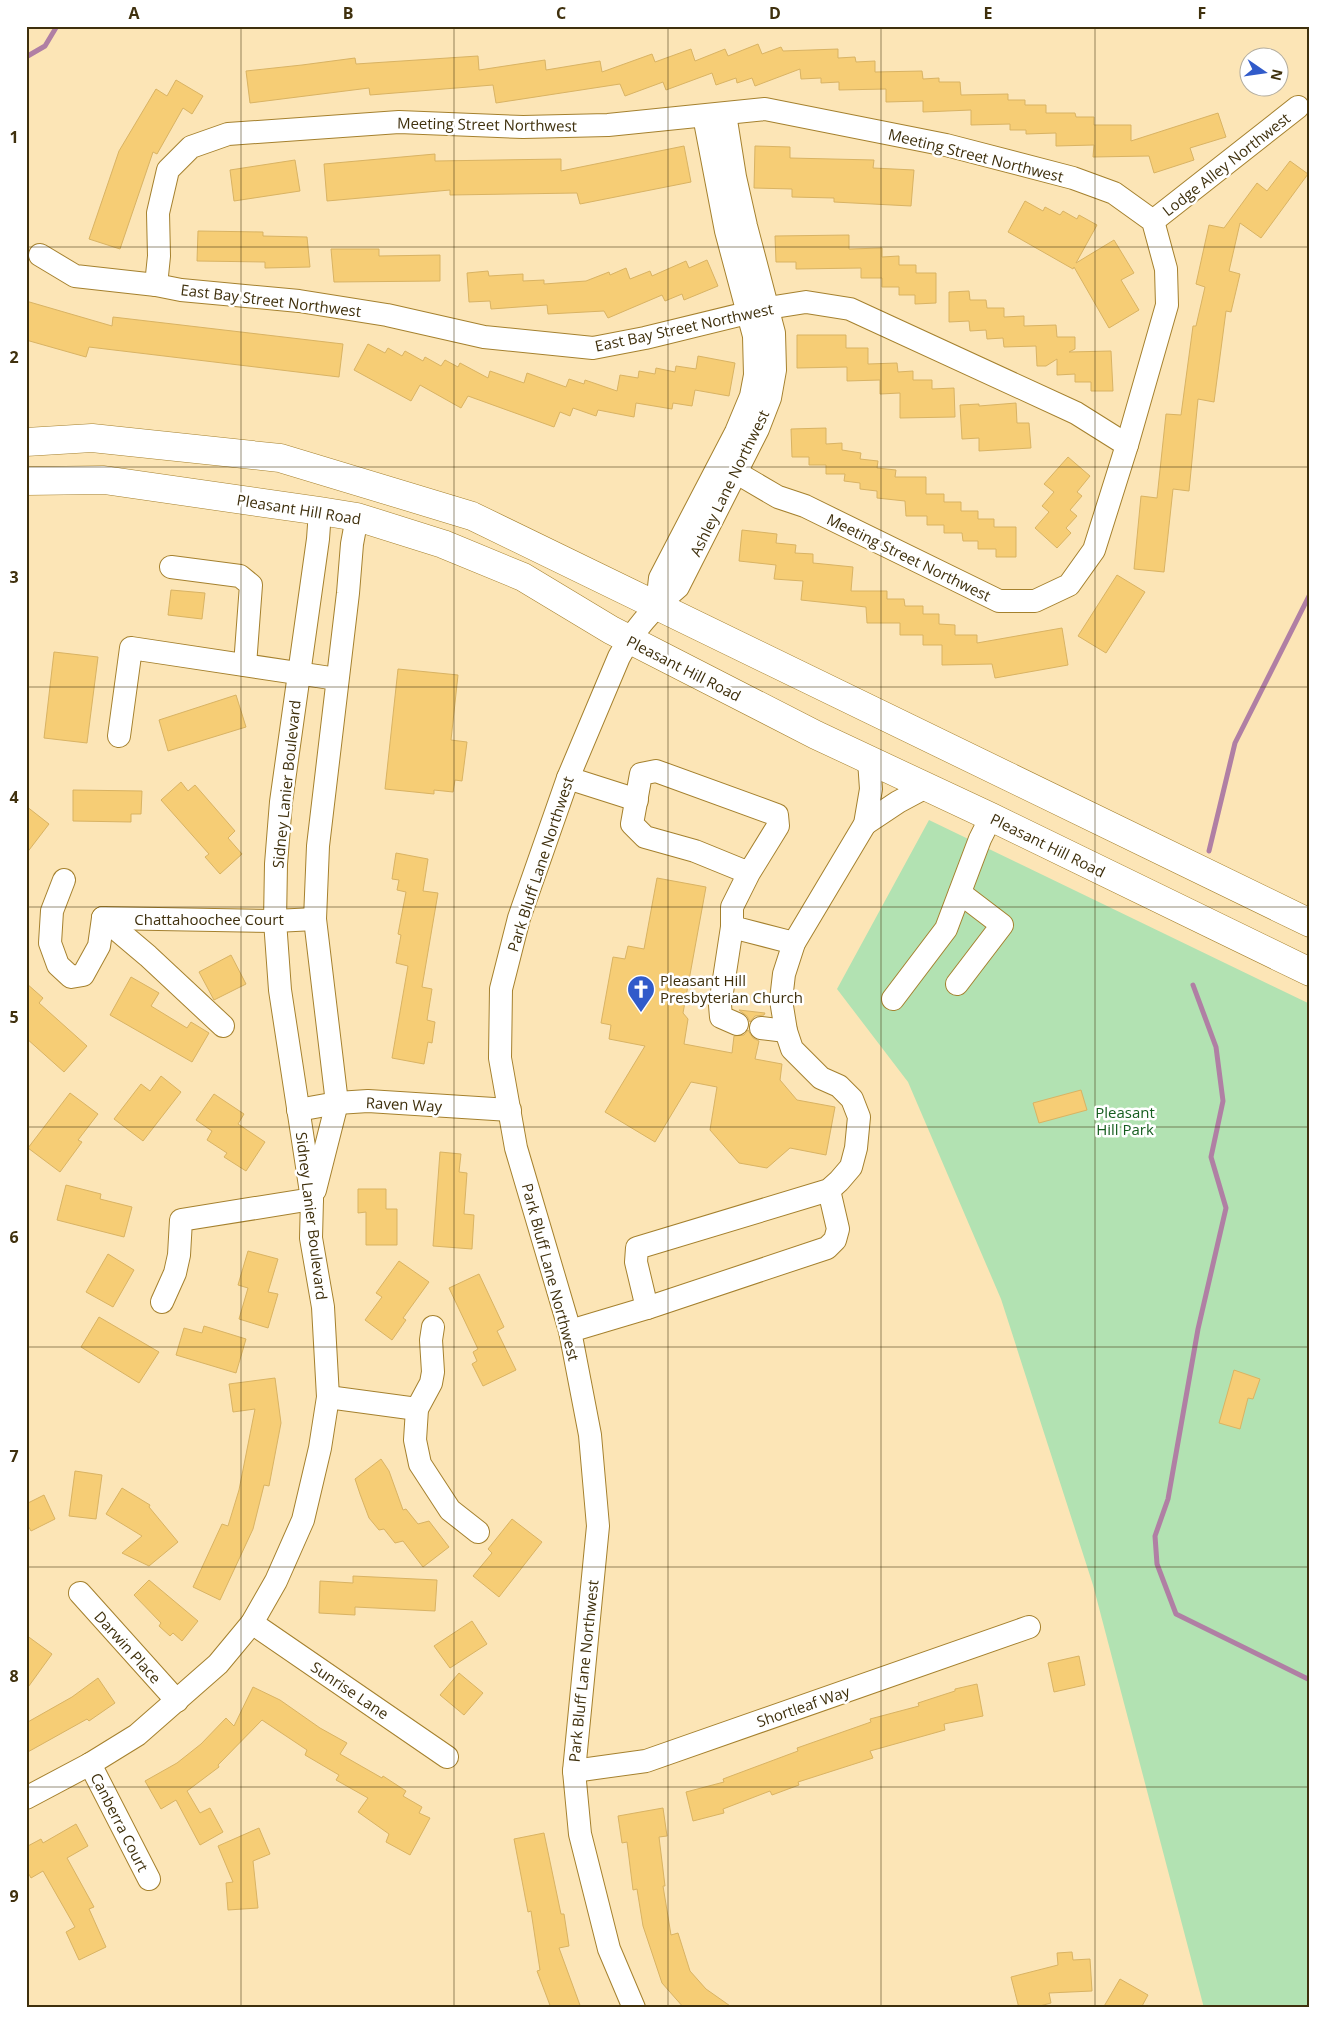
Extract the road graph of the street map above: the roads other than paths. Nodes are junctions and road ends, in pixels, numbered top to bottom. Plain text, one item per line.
1 (1298, 107) dead end
2 (714, 115) junction
3 (1153, 220) junction
4 (40, 255) dead end
5 (156, 285) junction
6 (758, 311) junction
7 (26, 442) edge
8 (1127, 445) junction
9 (737, 473) junction
10 (26, 481) edge
11 (320, 510) junction
12 (357, 517) junction
13 (171, 567) dead end
14 (657, 605) junction
15 (628, 639) junction
16 (245, 665) junction
17 (299, 673) junction
18 (337, 679) junction
19 (119, 736) dead end
20 (869, 760) junction
21 (568, 778) junction
22 (926, 787) junction
23 (636, 800) junction
24 (991, 818) junction
25 (865, 824) junction
26 (749, 873) junction
27 (64, 880) dead end
28 (960, 892) junction
29 (103, 918) junction
30 (315, 919) junction
31 (276, 921) junction
32 (1310, 922) edge
33 (732, 927) junction
34 (794, 943) junction
35 (1310, 972) edge
36 (957, 984) dead end
37 (894, 999) dead end
38 (737, 1024) dead end
39 (223, 1026) dead end
40 (761, 1028) dead end
41 (786, 1031) junction
42 (337, 1103) junction
43 (298, 1110) junction
44 (510, 1110) junction
45 (829, 1190) junction
46 (312, 1199) junction
47 (162, 1302) dead end
48 (647, 1308) junction
49 (433, 1327) dead end
50 (570, 1331) junction
51 (328, 1397) junction
52 (417, 1409) junction
53 (478, 1532) dead end
54 (80, 1593) dead end
55 (252, 1623) junction
56 (1029, 1627) dead end
57 (177, 1701) junction
58 (448, 1757) dead end
59 (90, 1764) junction
60 (574, 1771) junction
61 (26, 1798) edge
62 (149, 1879) dead end
63 (634, 2008) edge

1 - 3 street, Lodge Alley Northwest
2 - 3 street, Meeting Street Northwest
2 - 5 street, Meeting Street Northwest
2 - 6 street, Ashley Lane Northwest
3 - 8 street, Meeting Street Northwest
4 - 5 street, East Bay Street Northwest
5 - 6 street, East Bay Street Northwest
6 - 8 street, East Bay Street Northwest
6 - 9 street, Ashley Lane Northwest
6 - 14 street, Ashley Lane Northwest
7 - 14 highway
8 - 9 street, Meeting Street Northwest
9 - 14 street, Ashley Lane Northwest
10 - 11 highway, Pleasant Hill Road
11 - 12 highway, Pleasant Hill Road
11 - 17 street, Sidney Lanier Boulevard
12 - 15 highway, Pleasant Hill Road
12 - 18 street
13 - 16 street
14 - 15 street, Ashley Lane Northwest
14 - 32 highway
15 - 20 highway, Pleasant Hill Road
15 - 21 street, Park Bluff Lane Northwest
16 - 17 street
16 - 19 street
17 - 18 street
17 - 31 street, Sidney Lanier Boulevard
18 - 30 street
20 - 22 highway, Pleasant Hill Road
20 - 25 street
21 - 23 street
21 - 44 street, Park Bluff Lane Northwest
22 - 24 highway, Pleasant Hill Road
22 - 25 street
23 - 26 street
23 - 26 street
24 - 28 street
24 - 35 highway, Pleasant Hill Road
25 - 34 street
26 - 33 street
27 - 29 street
28 - 36 street
28 - 37 street
29 - 31 street, Chattahoochee Court
29 - 39 street
30 - 31 street, Chattahoochee Court
30 - 42 street
31 - 43 street, Sidney Lanier Boulevard
33 - 34 street
33 - 38 street
34 - 41 street
40 - 41 street
41 - 45 street
42 - 43 street, Raven Way
42 - 44 street, Raven Way
42 - 46 street
43 - 46 street, Sidney Lanier Boulevard
44 - 50 street, Park Bluff Lane Northwest
45 - 48 street
45 - 48 street
46 - 47 street
46 - 51 street, Sidney Lanier Boulevard
48 - 50 street
49 - 52 street
50 - 60 street, Park Bluff Lane Northwest
51 - 52 street
51 - 55 street, Sidney Lanier Boulevard
52 - 53 street
54 - 57 street, Darwin Place
55 - 57 street, Sidney Lanier Boulevard
55 - 58 street, Sunrise Lane
56 - 60 street, Shortleaf Way
57 - 59 street, Sidney Lanier Boulevard
59 - 61 street, Sidney Lanier Boulevard
59 - 62 street, Canberra Court
60 - 63 street, Park Bluff Lane Northwest

